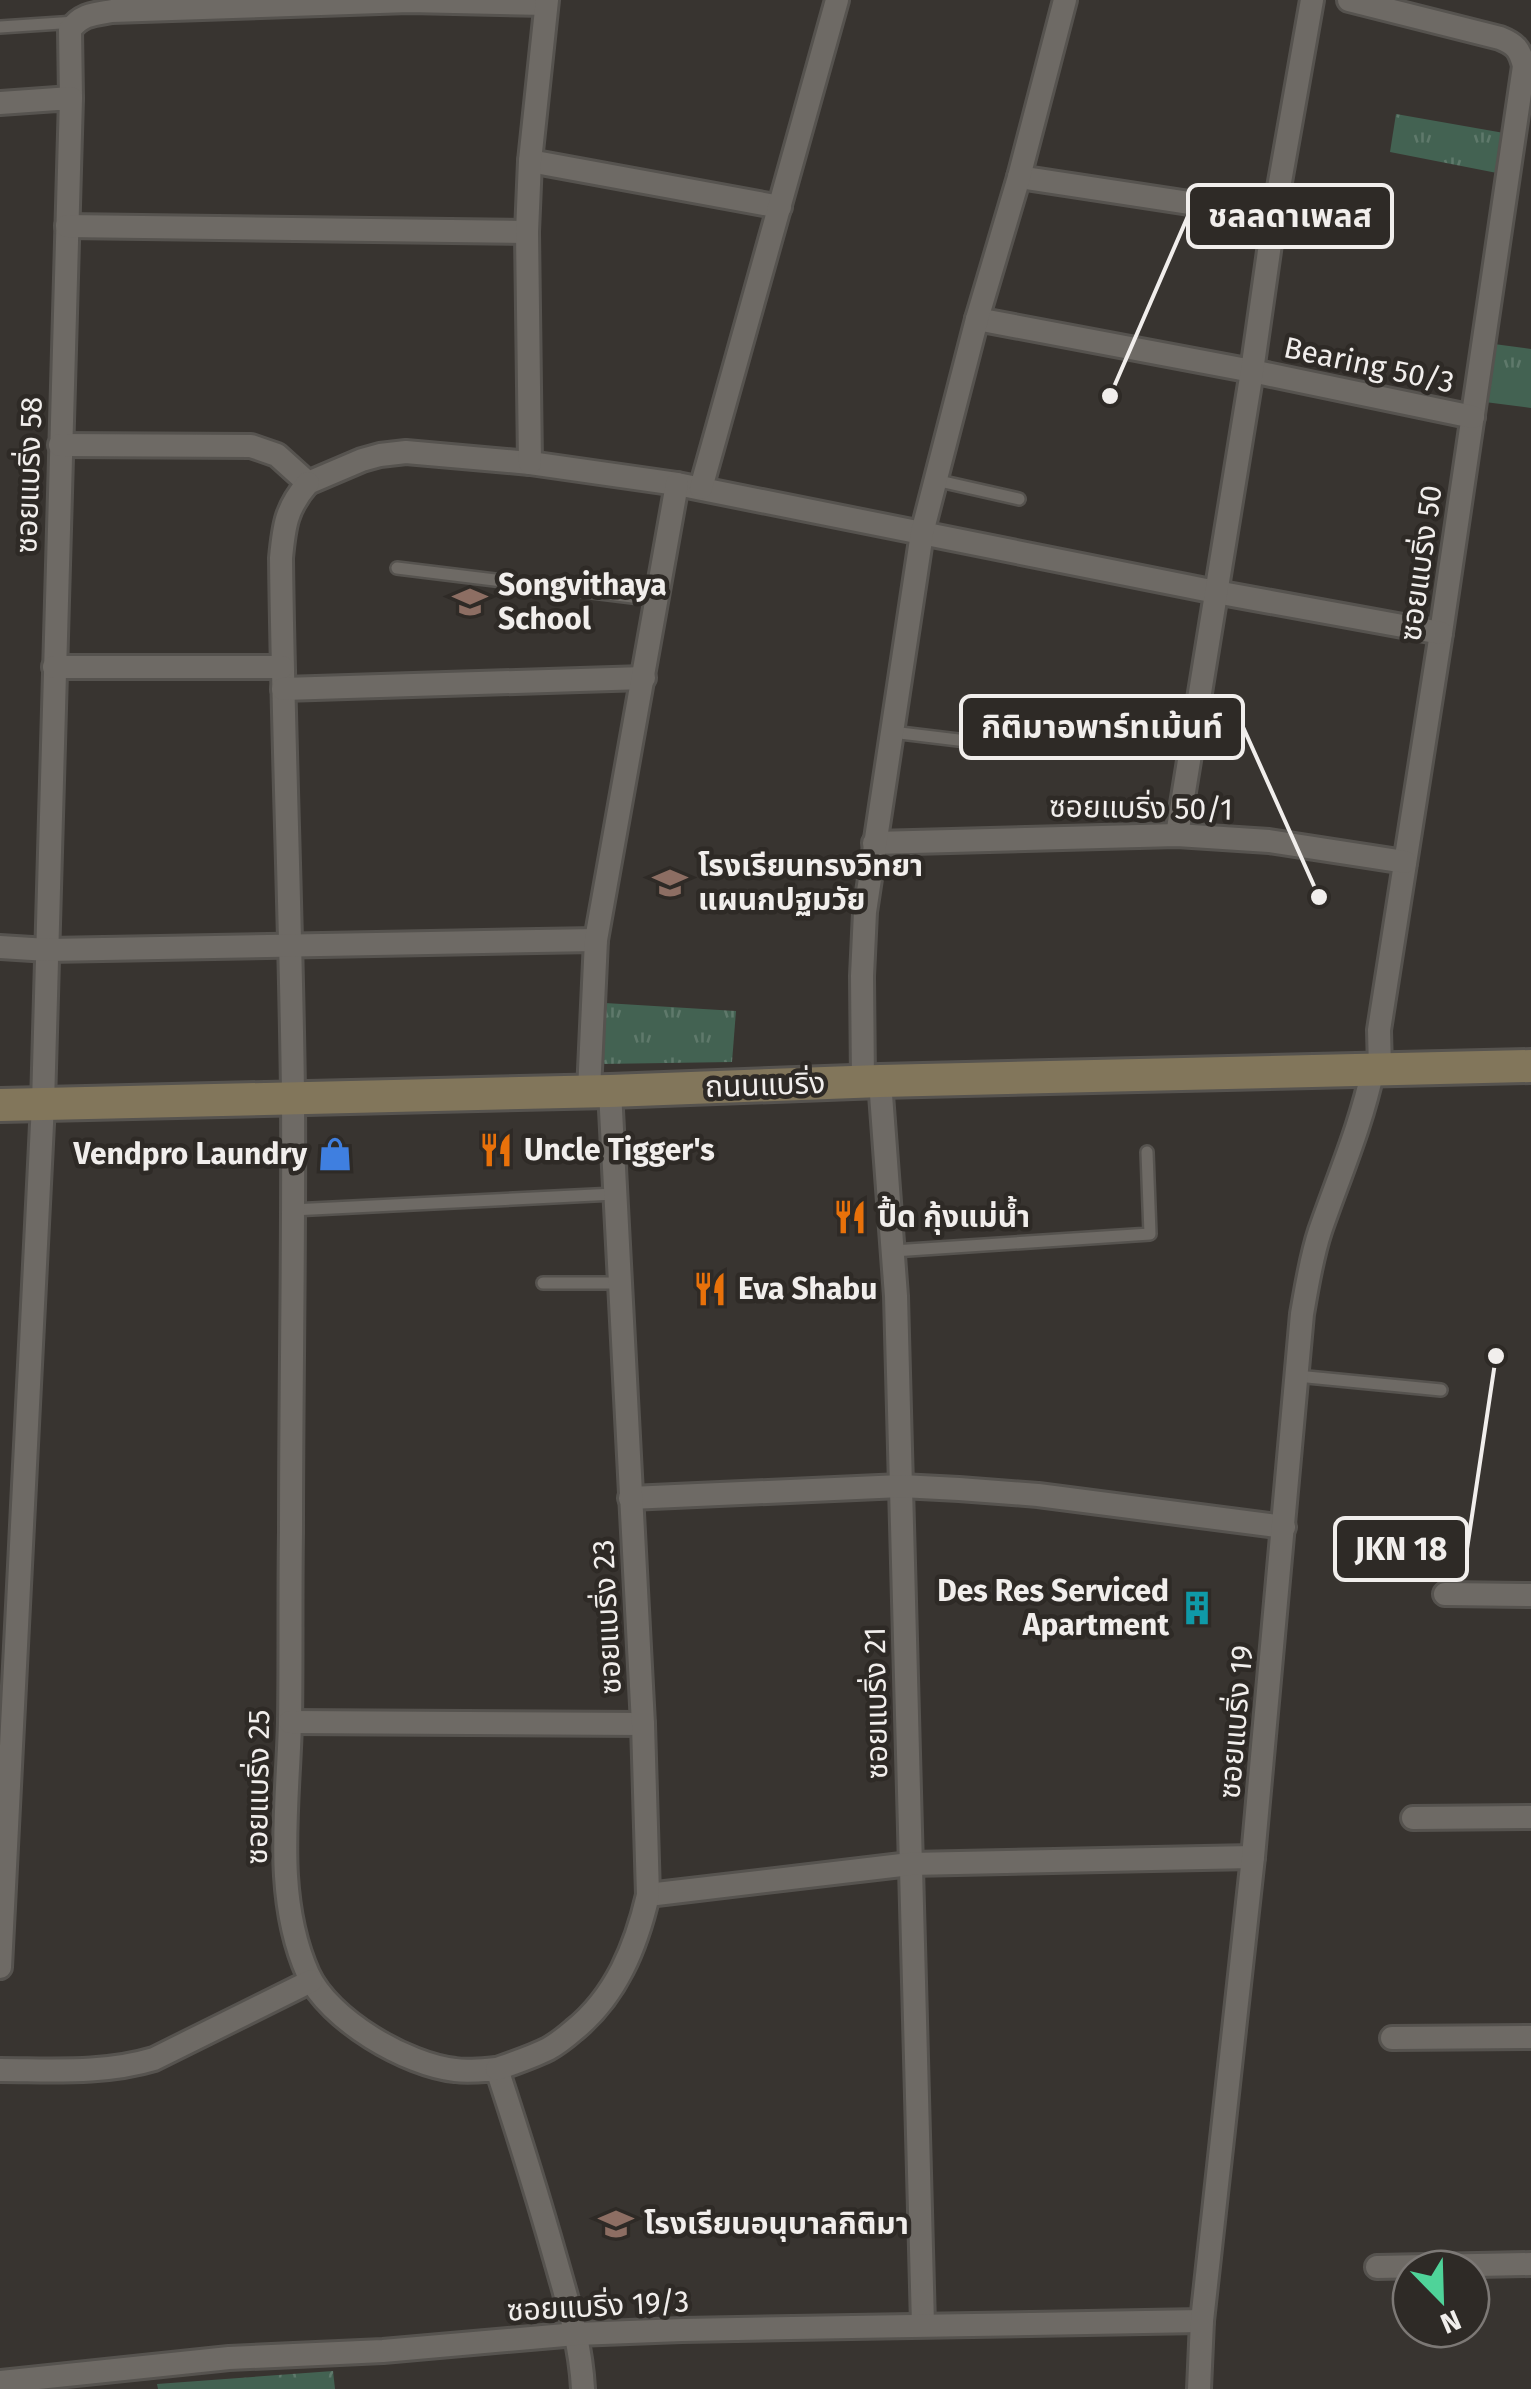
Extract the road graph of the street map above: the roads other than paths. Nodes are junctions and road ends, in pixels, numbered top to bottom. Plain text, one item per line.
1 (837, 0) edge
2 (1065, 0) edge
3 (1312, 0) edge
4 (1349, 0) edge
5 (546, 2) edge
6 (253, 3) edge
7 (76, 22) junction
8 (0, 27) edge
9 (70, 98) junction
10 (0, 103) edge
11 (530, 161) junction
12 (1019, 178) junction
13 (780, 207) junction
14 (1274, 216) junction
15 (67, 226) junction
16 (527, 232) junction
17 (977, 319) junction
18 (1252, 370) junction
19 (1473, 417) junction
20 (60, 445) junction
21 (530, 463) junction
22 (935, 480) junction
23 (308, 482) junction
24 (678, 484) junction
25 (701, 488) junction
26 (1019, 498) dead end
27 (922, 533) junction
28 (397, 568) dead end
29 (1216, 592) junction
30 (657, 600) junction
31 (1442, 633) junction
32 (54, 667) junction
33 (283, 678) junction
34 (644, 678) junction
35 (892, 732) junction
36 (983, 744) dead end
37 (1178, 834) junction
38 (874, 843) junction
39 (1406, 862) junction
40 (596, 940) junction
41 (290, 944) junction
42 (0, 948) edge
43 (48, 950) junction
44 (1531, 1066) edge
45 (1376, 1069) junction
46 (871, 1081) junction
47 (599, 1091) junction
48 (293, 1098) junction
49 (43, 1104) junction
50 (0, 1106) edge
51 (1147, 1152) dead end
52 (615, 1194) junction
53 (292, 1210) junction
54 (893, 1251) junction
55 (619, 1283) junction
56 (543, 1284) dead end
57 (1297, 1376) junction
58 (1442, 1390) dead end
59 (901, 1486) junction
60 (630, 1498) junction
61 (1284, 1528) junction
62 (1444, 1594) dead end
63 (1531, 1595) edge
64 (290, 1722) junction
65 (642, 1724) junction
66 (1531, 1817) edge
67 (1413, 1818) dead end
68 (1253, 1857) junction
69 (910, 1864) junction
70 (648, 1895) junction
71 (0, 1967) edge
72 (311, 1981) junction
73 (1531, 2037) edge
74 (1392, 2038) dead end
75 (0, 2070) edge
76 (497, 2070) junction
77 (1531, 2264) edge
78 (1377, 2267) dead end
79 (1202, 2321) junction
80 (922, 2325) junction
81 (576, 2334) junction
82 (133, 2379) edge
83 (0, 2382) edge
84 (583, 2389) edge
85 (1199, 2389) edge

1 - 13 street
2 - 12 street, ซอยแบริ่ง 21
3 - 14 street
4 - 19 street, ซอยแบริ่ง 50
5 - 6 street
5 - 11 street
6 - 7 street
7 - 8 lane
7 - 9 street, ซอยแบริ่ง 58
9 - 10 street
9 - 15 street, ซอยแบริ่ง 58
11 - 13 street
11 - 16 street
12 - 14 street
12 - 17 street, ซอยแบริ่ง 21
13 - 25 street
14 - 18 street
15 - 16 street
15 - 20 street, ซอยแบริ่ง 58
16 - 21 street
17 - 18 street, Bearing 50/3
17 - 22 street, ซอยแบริ่ง 21
18 - 19 street, Bearing 50/3
18 - 29 street
19 - 31 street, ซอยแบริ่ง 50
20 - 23 street
20 - 32 street, ซอยแบริ่ง 58
21 - 23 street
21 - 24 street
22 - 26 lane
22 - 27 street, ซอยแบริ่ง 21
23 - 33 street, ซอยแบริ่ง 25
24 - 25 street
24 - 30 street, ซอยแบริ่ง 23
25 - 27 street
27 - 29 street
27 - 35 street, ซอยแบริ่ง 21
28 - 30 lane
29 - 31 street
29 - 37 street
30 - 34 street, ซอยแบริ่ง 23
31 - 39 street, ซอยแบริ่ง 50
32 - 33 street
32 - 43 street, ซอยแบริ่ง 58
33 - 34 street
33 - 41 street, ซอยแบริ่ง 25
34 - 40 street, ซอยแบริ่ง 23
35 - 36 lane
35 - 38 street, ซอยแบริ่ง 21
37 - 38 street, ซอยแบริ่ง 50/1
37 - 39 street, ซอยแบริ่ง 50/1
38 - 46 street, ซอยแบริ่ง 21
39 - 45 street, ซอยแบริ่ง 50
40 - 41 street
40 - 47 street, ซอยแบริ่ง 23
41 - 43 street
41 - 48 street, ซอยแบริ่ง 25
42 - 43 street
43 - 49 street, ซอยแบริ่ง 58
44 - 45 main road, ถนนแบริ่ง
45 - 46 main road, ถนนแบริ่ง
45 - 57 street, ซอยแบริ่ง 19
46 - 47 main road, ถนนแบริ่ง
46 - 54 street, ซอยแบริ่ง 21
47 - 48 main road, ถนนแบริ่ง
47 - 52 street, ซอยแบริ่ง 23
48 - 49 main road, ถนนแบริ่ง
48 - 53 street, ซอยแบริ่ง 25
49 - 50 main road, ถนนแบริ่ง
49 - 71 street, ซอยแบริ่ง 58
51 - 54 lane
52 - 53 lane
52 - 55 street, ซอยแบริ่ง 23
53 - 64 street, ซอยแบริ่ง 25
54 - 59 street, ซอยแบริ่ง 21
55 - 56 lane
55 - 60 street, ซอยแบริ่ง 23
57 - 58 lane
57 - 61 street, ซอยแบริ่ง 19
59 - 60 street
59 - 61 street
59 - 69 street, ซอยแบริ่ง 21
60 - 65 street, ซอยแบริ่ง 23
61 - 68 street, ซอยแบริ่ง 19
62 - 63 street
64 - 65 street
64 - 72 street, ซอยแบริ่ง 25
65 - 70 street, ซอยแบริ่ง 23
66 - 67 street
68 - 69 street
68 - 79 street, ซอยแบริ่ง 19
69 - 70 street
69 - 80 street, ซอยแบริ่ง 21
70 - 76 street, ซอยแบริ่ง 23
72 - 75 street
72 - 76 street, ซอยแบริ่ง 25
73 - 74 street
76 - 81 street
77 - 78 street
79 - 80 street, ซอยแบริ่ง 19/3
79 - 85 street, ซอยแบริ่ง 19
80 - 81 street, ซอยแบริ่ง 19/3
81 - 82 street, ซอยแบริ่ง 19/3
81 - 84 street
82 - 83 street, ซอยแบริ่ง 19/3

